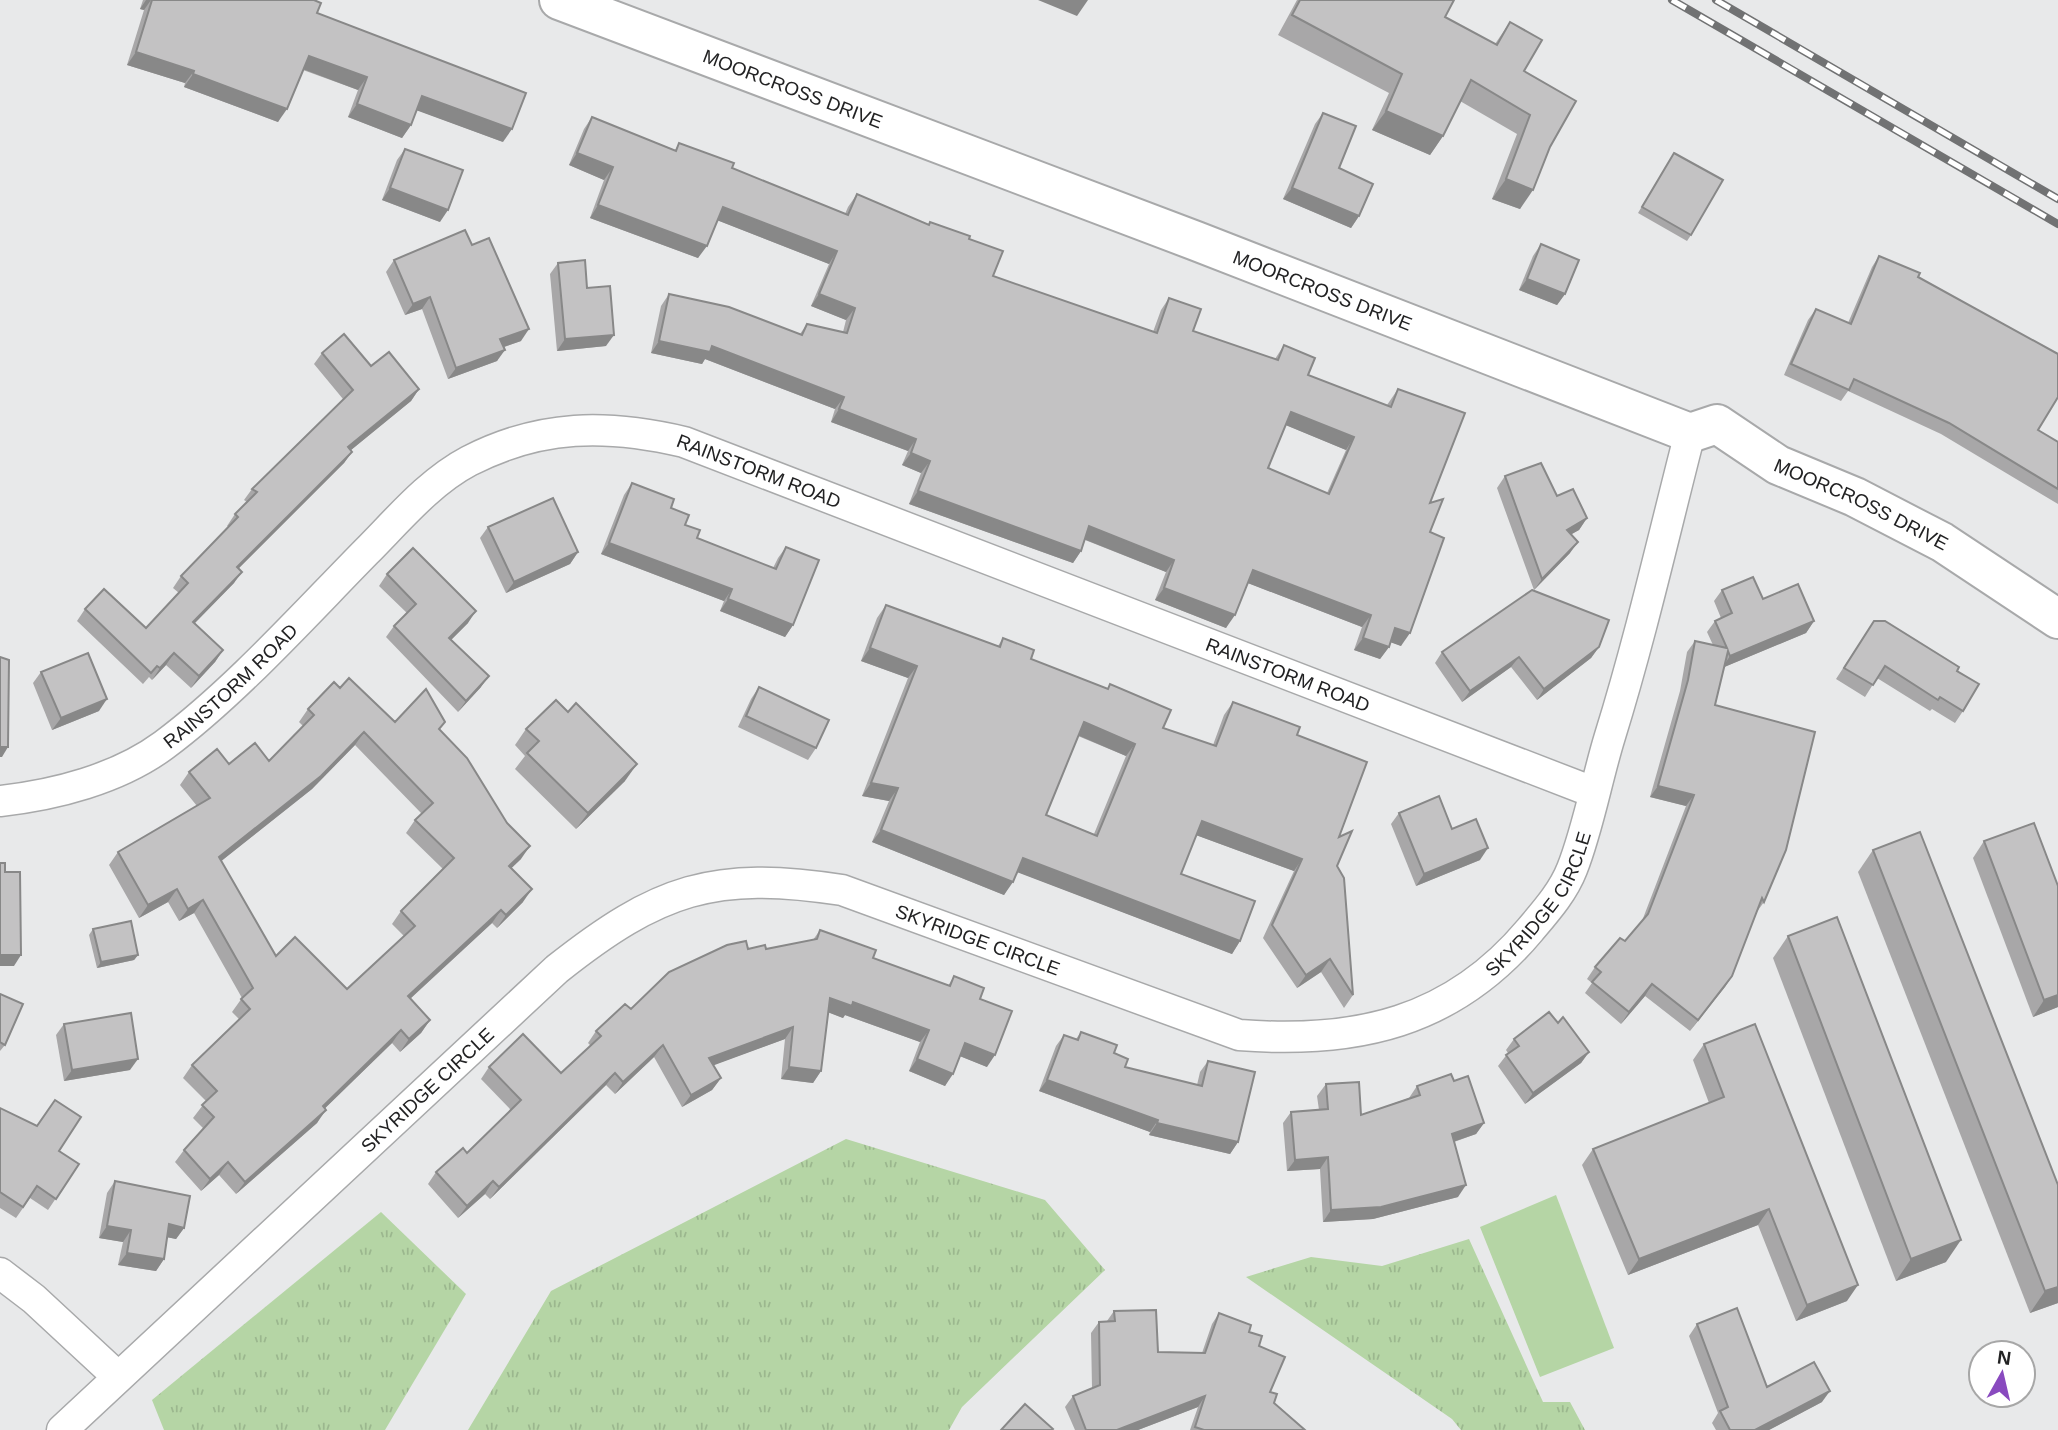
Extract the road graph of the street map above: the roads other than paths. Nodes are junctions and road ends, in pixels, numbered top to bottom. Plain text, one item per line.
1 (559, 0) edge
2 (1690, 433) junction
3 (2058, 619) edge
4 (1593, 792) junction
5 (0, 800) edge
6 (0, 1273) edge
7 (117, 1376) junction
8 (62, 1430) edge

1 - 2 street, MOORCROSS DRIVE
2 - 3 street, MOORCROSS DRIVE
2 - 4 street, SKYRIDGE CIRCLE
4 - 5 street, RAINSTORM ROAD
4 - 7 street, SKYRIDGE CIRCLE
6 - 7 street
7 - 8 street, SKYRIDGE CIRCLE

